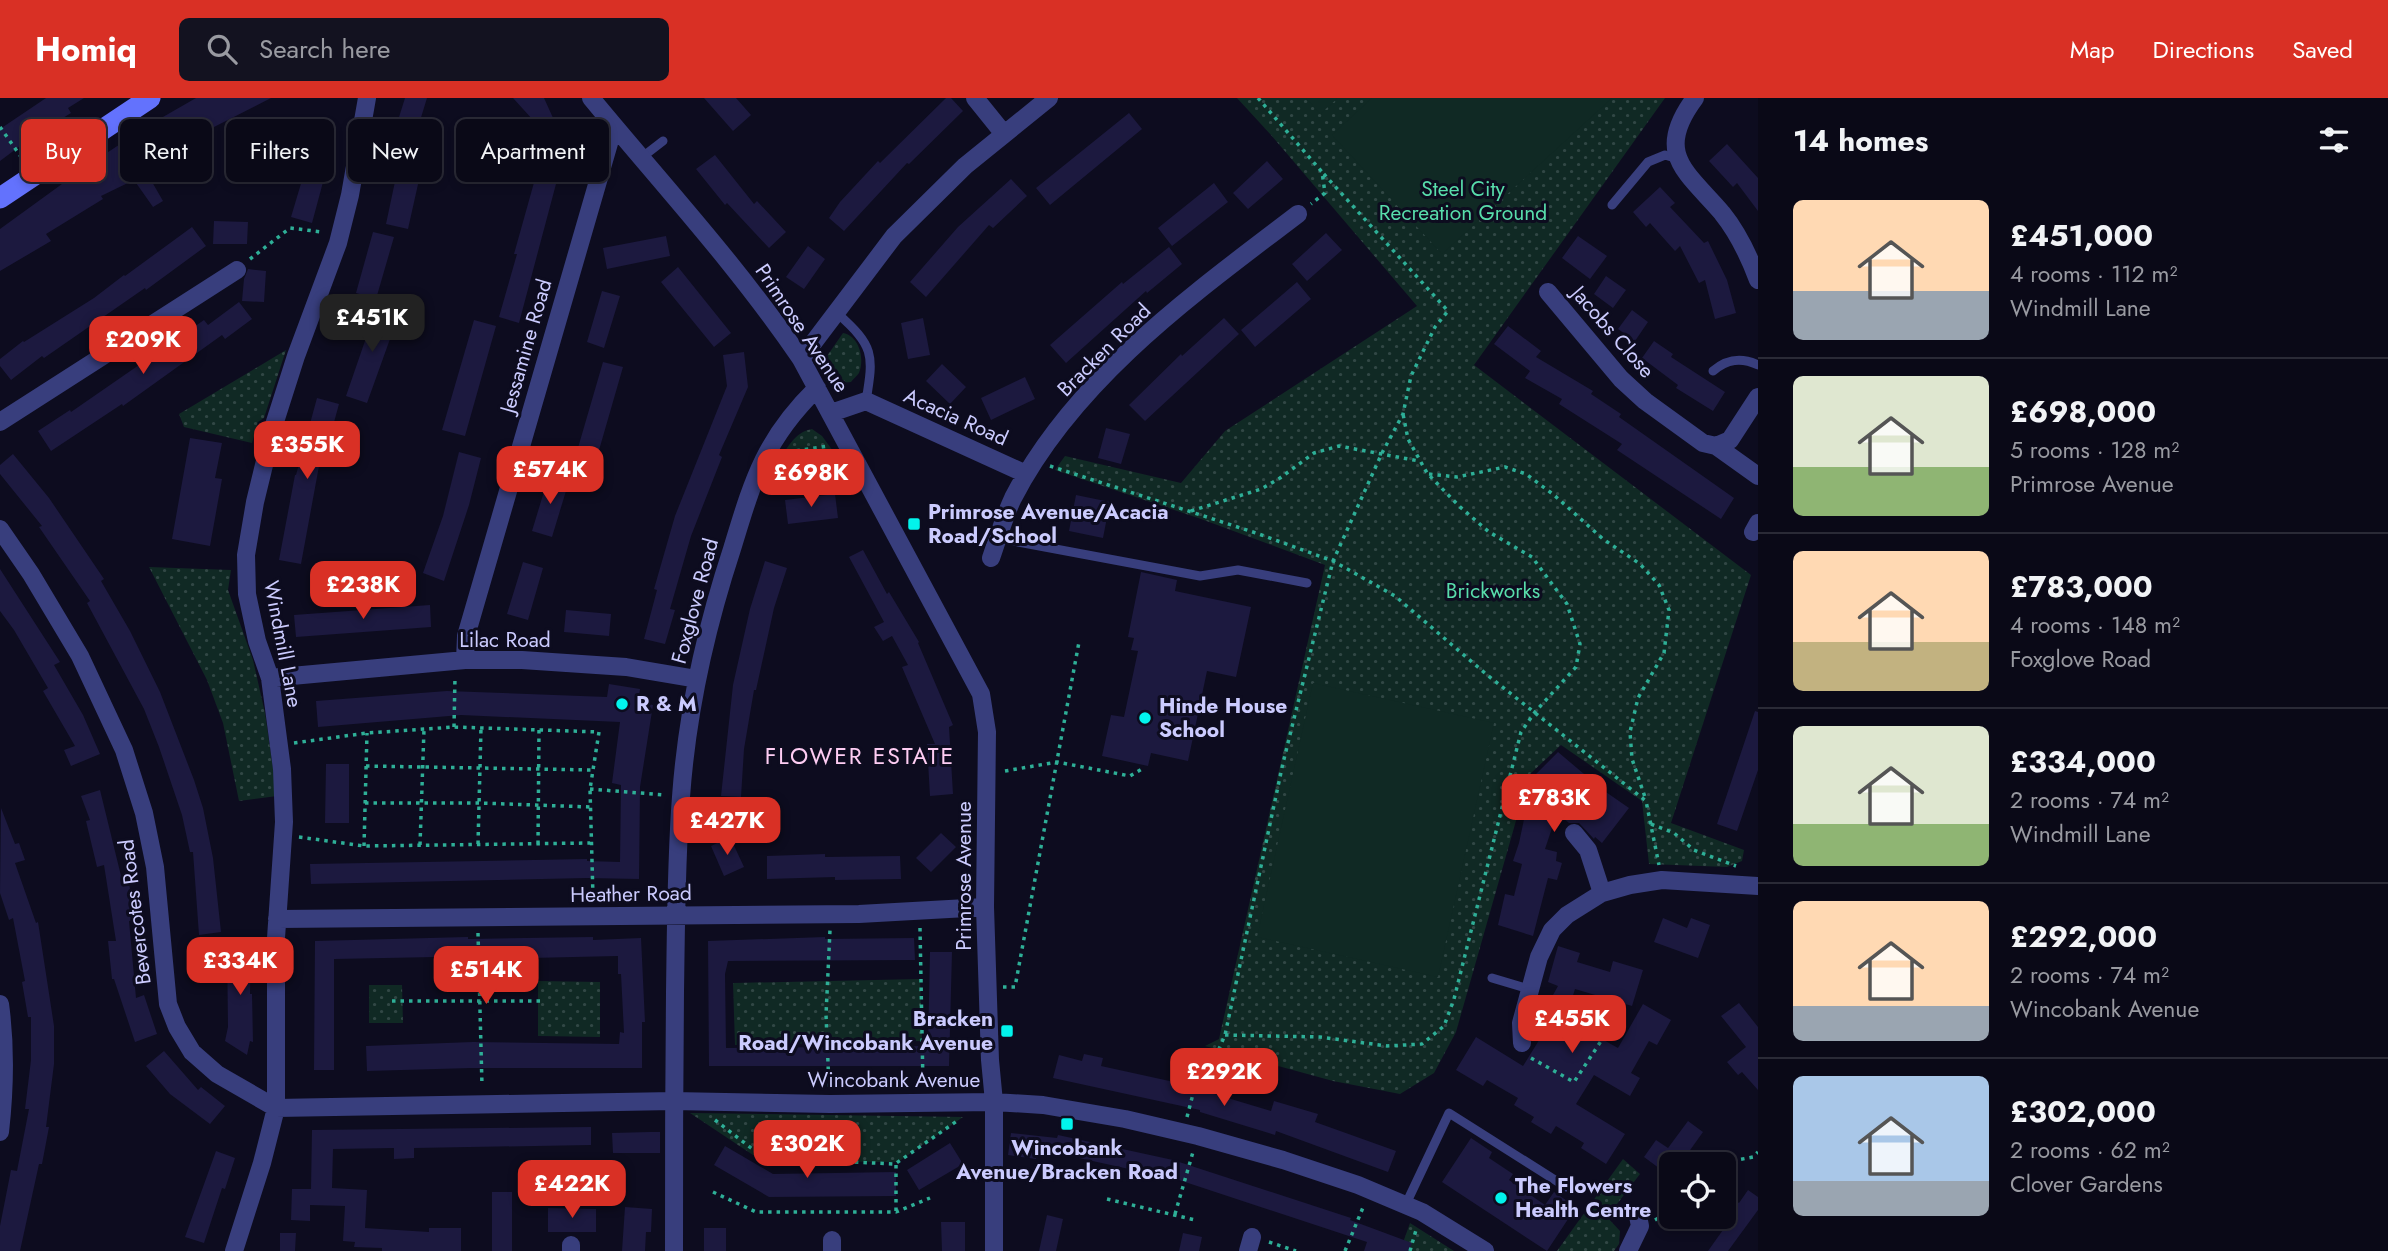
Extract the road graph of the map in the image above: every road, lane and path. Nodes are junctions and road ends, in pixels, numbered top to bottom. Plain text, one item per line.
1 (149, 98) edge
2 (367, 98) edge
3 (591, 98) edge
4 (975, 98) edge
5 (1049, 98) edge
6 (1258, 98) edge
7 (1695, 98) edge
8 (106, 126) edge
9 (614, 126) junction
10 (0, 127) edge
11 (1004, 134) junction
12 (663, 141) dead end
13 (21, 156) edge
14 (641, 158) junction
15 (1678, 159) junction
16 (1322, 172) junction
17 (23, 182) edge
18 (0, 198) edge
19 (1612, 205) dead end
20 (1298, 214) joint
21 (338, 243) junction
22 (237, 270) joint
23 (1758, 281) edge
24 (1548, 292) dead end
25 (837, 313) junction
26 (801, 359) junction
27 (1758, 365) edge
28 (1713, 371) dead end
29 (817, 388) junction
30 (1758, 397) edge
31 (866, 401) junction
32 (831, 412) junction
33 (1403, 414) junction
34 (0, 422) edge
35 (847, 442) junction
36 (1716, 446) junction
37 (1382, 453) junction
38 (765, 454) junction
39 (1419, 461) junction
40 (1031, 467) junction
41 (1427, 474) junction
42 (1758, 476) edge
43 (1189, 512) junction
44 (0, 529) edge
45 (997, 538) junction
46 (991, 558) dead end
47 (1334, 562) junction
48 (1307, 583) dead end
49 (1079, 642) dead end
50 (460, 661) junction
51 (270, 678) junction
52 (697, 680) junction
53 (1535, 712) junction
54 (454, 727) junction
55 (481, 728) junction
56 (424, 729) junction
57 (539, 730) junction
58 (367, 733) junction
59 (278, 745) junction
60 (1057, 762) junction
61 (366, 766) junction
62 (422, 767) junction
63 (480, 767) junction
64 (539, 768) junction
65 (1142, 769) dead end
66 (593, 770) junction
67 (987, 775) junction
68 (590, 789) junction
69 (681, 796) junction
70 (1646, 802) junction
71 (365, 803) junction
72 (422, 803) junction
73 (479, 803) junction
74 (539, 805) junction
75 (590, 807) junction
76 (1651, 824) junction
77 (1574, 833) dead end
78 (283, 835) junction
79 (590, 843) junction
80 (478, 844) junction
81 (538, 844) junction
82 (420, 845) junction
83 (364, 846) junction
84 (1741, 869) dead end
85 (1662, 880) junction
86 (1758, 886) edge
87 (1602, 893) junction
88 (985, 907) junction
89 (920, 911) junction
90 (830, 914) junction
91 (676, 916) junction
92 (594, 917) junction
93 (477, 918) junction
94 (277, 919) junction
95 (1492, 978) dead end
96 (988, 988) junction
97 (1528, 993) junction
98 (393, 1001) dead end
99 (479, 1001) junction
100 (545, 1001) dead end
101 (0, 1004) edge
102 (1225, 1035) junction
103 (1522, 1043) joint
104 (682, 1101) junction
105 (989, 1102) junction
106 (830, 1104) junction
107 (923, 1104) junction
108 (483, 1106) junction
109 (276, 1108) junction
110 (0, 1132) edge
111 (1191, 1134) junction
112 (1758, 1152) edge
113 (1736, 1160) edge
114 (895, 1164) junction
115 (1566, 1187) dead end
116 (1370, 1191) junction
117 (713, 1192) dead end
118 (930, 1198) dead end
119 (1107, 1199) dead end
120 (1405, 1206) junction
121 (896, 1212) junction
122 (1175, 1214) junction
123 (1638, 1216) dead end
124 (1195, 1220) dead end
125 (234, 1251) edge
126 (674, 1251) edge
127 (994, 1251) edge
128 (1345, 1251) edge
129 (1485, 1251) edge
130 (1628, 1251) edge

1 - 8 main road
2 - 21 street, Windmill Lane
3 - 9 street, Primrose Avenue
4 - 11 street
5 - 11 street
6 - 16 path
7 - 15 street
9 - 14 street, Primrose Avenue
9 - 50 street, Jessamine Road
10 - 13 path
11 - 25 street
12 - 14 lane
14 - 26 street, Primrose Avenue
15 - 19 lane
15 - 23 street
16 - 20 path
16 - 33 path
17 - 18 main road
20 - 40 street, Bracken Road
21 - 22 path
21 - 51 street, Windmill Lane
22 - 34 street
24 - 36 street, Jacobs Close
25 - 26 street
25 - 31 lane
26 - 29 street, Primrose Avenue
27 - 28 lane
29 - 32 street, Primrose Avenue
29 - 38 street, Foxglove Road
30 - 36 street
31 - 32 street
31 - 40 street, Acacia Road
32 - 35 street, Primrose Avenue
33 - 37 path
33 - 39 path
35 - 38 path
35 - 67 street, Primrose Avenue
36 - 42 street, Jacobs Close
37 - 39 path
37 - 43 path
37 - 47 path
38 - 52 street, Foxglove Road
39 - 41 path
40 - 43 path
40 - 45 street, Bracken Road
41 - 53 path
41 - 70 path
43 - 47 path
44 - 109 street, Bevercotes Road
45 - 46 street, Bracken Road
45 - 48 lane
47 - 53 path
47 - 102 path
49 - 60 path
50 - 51 street, Lilac Road
50 - 52 street, Lilac Road
50 - 54 path
51 - 59 street, Windmill Lane
52 - 69 street, Foxglove Road
53 - 70 path
53 - 102 path
54 - 55 path
54 - 56 path
55 - 57 path
55 - 63 path
56 - 58 path
56 - 62 path
57 - 64 path
57 - 66 path
58 - 59 path
58 - 61 path
59 - 78 street, Windmill Lane
60 - 65 path
60 - 67 path
60 - 96 path
61 - 62 path
61 - 71 path
62 - 63 path
62 - 72 path
63 - 64 path
63 - 73 path
64 - 66 path
64 - 74 path
66 - 68 path
67 - 88 street, Primrose Avenue
68 - 69 path
68 - 75 path
69 - 91 street, Foxglove Road
70 - 76 path
71 - 72 path
71 - 83 path
72 - 73 path
72 - 82 path
73 - 74 path
73 - 80 path
74 - 75 path
74 - 81 path
75 - 79 path
76 - 84 path
76 - 85 path
77 - 87 street
78 - 83 path
78 - 94 street, Windmill Lane
79 - 81 path
79 - 92 path
80 - 81 path
80 - 82 path
82 - 83 path
85 - 86 street
85 - 87 street
87 - 97 street
88 - 89 street, Heather Road
88 - 96 street, Primrose Avenue
89 - 90 street, Heather Road
89 - 107 path
90 - 91 street, Heather Road
90 - 106 path
91 - 92 street, Heather Road
91 - 104 street, Foxglove Road
92 - 93 street, Heather Road
93 - 94 street, Heather Road
93 - 99 path
94 - 109 street, Windmill Lane
95 - 97 lane
96 - 105 street, Primrose Avenue
97 - 103 street
97 - 103 path
98 - 99 path
99 - 100 path
99 - 108 path
101 - 110 street
102 - 111 path
104 - 106 street, Wincobank Avenue
104 - 108 street, Wincobank Avenue
104 - 114 path
104 - 126 street, Foxglove Road
105 - 107 street, Wincobank Avenue
105 - 111 street, Wincobank Avenue
105 - 114 path
105 - 127 street, Primrose Avenue
106 - 107 street, Wincobank Avenue
108 - 109 street, Wincobank Avenue
109 - 125 street, Windmill Lane
111 - 116 street, Wincobank Avenue
111 - 122 path
112 - 113 path
114 - 121 path
115 - 120 lane
116 - 120 street, Wincobank Avenue
116 - 128 path
117 - 121 path
118 - 121 path
119 - 122 path
120 - 129 street, Wincobank Avenue
122 - 124 path
123 - 130 street

